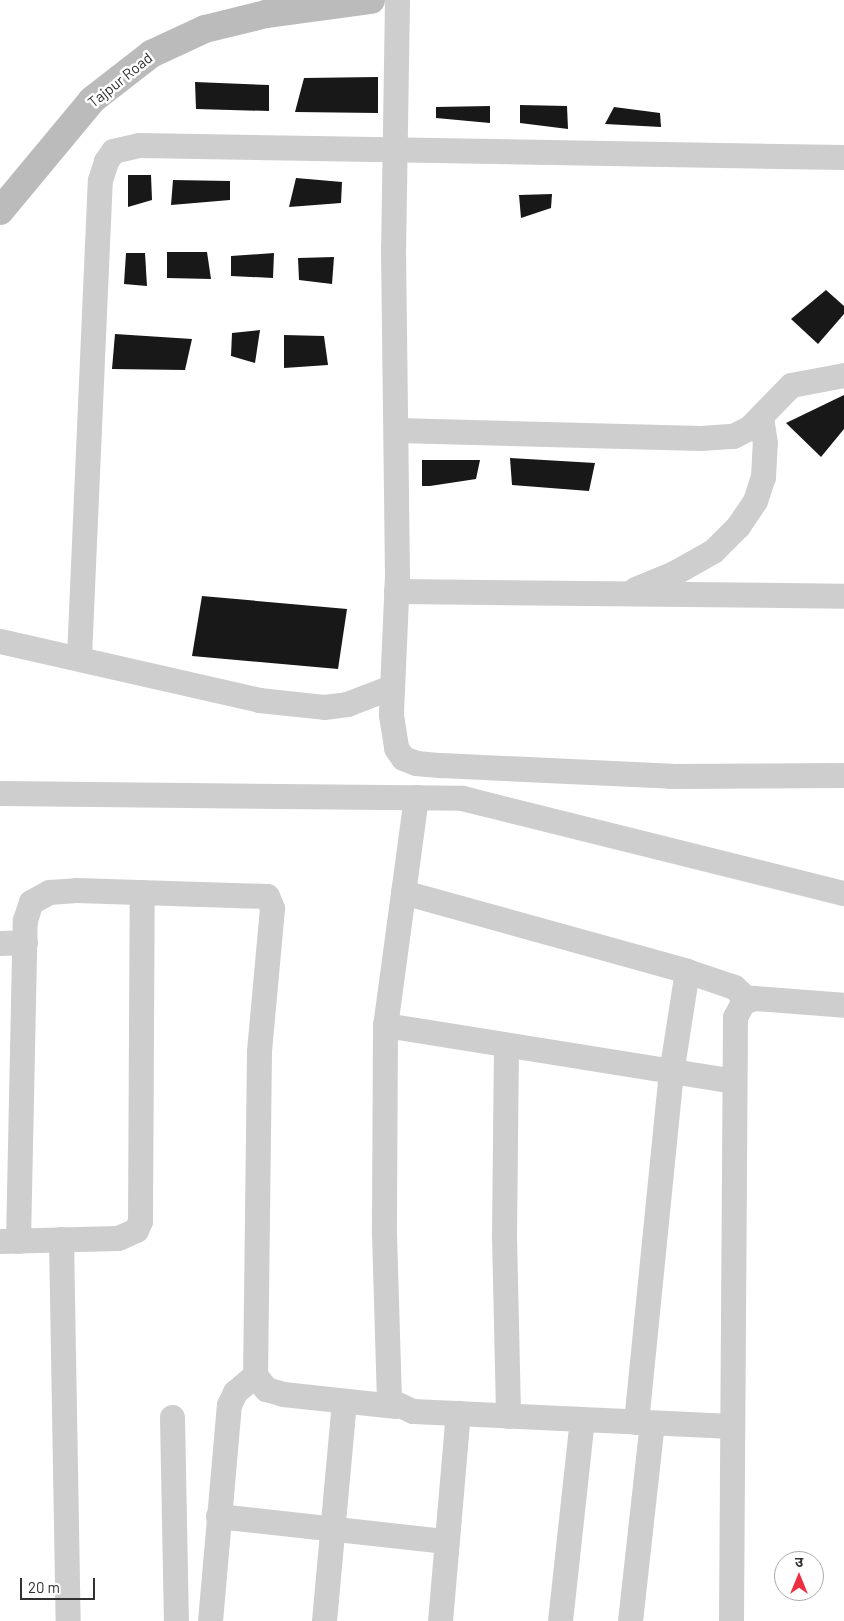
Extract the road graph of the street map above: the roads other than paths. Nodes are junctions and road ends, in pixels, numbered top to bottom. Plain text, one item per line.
1 (371, 0) edge
2 (397, 0) edge
3 (394, 151) junction
4 (844, 157) edge
5 (0, 211) edge
6 (844, 375) edge
7 (761, 417) junction
8 (397, 430) junction
9 (396, 591) junction
10 (626, 593) junction
11 (844, 596) edge
12 (0, 641) edge
13 (79, 657) junction
14 (391, 688) junction
15 (844, 775) edge
16 (0, 794) edge
17 (416, 796) junction
18 (142, 892) junction
19 (403, 892) junction
20 (844, 893) edge
21 (25, 942) junction
22 (0, 943) edge
23 (688, 971) junction
24 (748, 1000) junction
25 (844, 1005) edge
26 (385, 1025) junction
27 (506, 1046) junction
28 (671, 1073) junction
29 (734, 1081) junction
30 (61, 1239) junction
31 (9, 1241) edge
32 (255, 1375) junction
33 (344, 1402) junction
34 (396, 1406) junction
35 (458, 1413) junction
36 (508, 1416) junction
37 (172, 1417) dead end
38 (582, 1419) junction
39 (644, 1422) junction
40 (732, 1426) junction
41 (218, 1516) junction
42 (332, 1529) junction
43 (446, 1541) junction
44 (68, 1621) edge
45 (176, 1621) edge
46 (210, 1621) edge
47 (324, 1621) edge
48 (440, 1621) edge
49 (560, 1621) edge
50 (630, 1621) edge
51 (731, 1621) edge

1 - 5 main road, Tajpur Road
2 - 3 street
3 - 4 street
3 - 8 street
3 - 13 street
6 - 7 street
7 - 8 street
7 - 10 street
8 - 9 street
9 - 10 street
9 - 14 street
10 - 11 street
12 - 13 street
13 - 14 street
14 - 15 street
16 - 17 street
17 - 19 street
17 - 20 street
18 - 21 street
18 - 30 street
18 - 32 street
19 - 23 street
19 - 26 street
21 - 22 street
21 - 31 street
23 - 24 street
23 - 28 street
24 - 25 street
24 - 29 street
26 - 27 street
26 - 34 street
27 - 28 street
27 - 36 street
28 - 29 street
28 - 39 street
29 - 40 street
30 - 31 street
30 - 44 street
32 - 33 street
32 - 41 street
33 - 34 street
33 - 42 street
34 - 35 street
35 - 36 street
35 - 43 street
36 - 38 street
37 - 45 street
38 - 39 street
38 - 49 street
39 - 40 street
39 - 50 street
40 - 51 street
41 - 42 street
41 - 46 street
42 - 43 street
42 - 47 street
43 - 48 street

